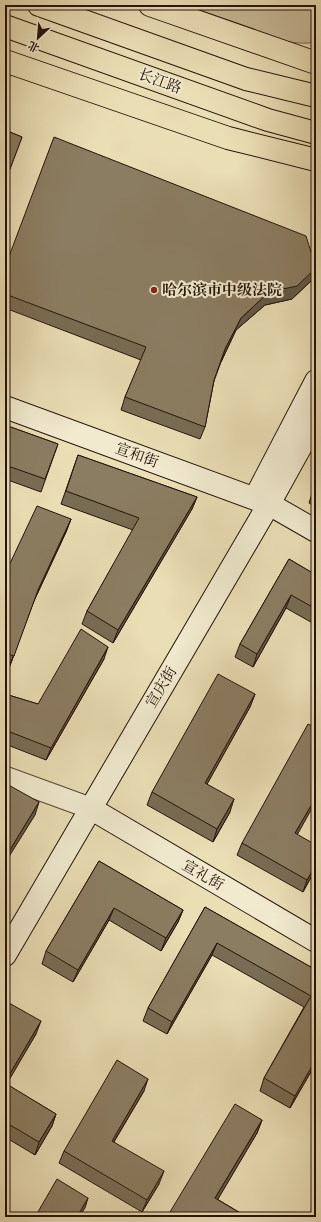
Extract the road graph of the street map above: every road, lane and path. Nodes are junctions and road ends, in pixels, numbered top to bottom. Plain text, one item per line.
1 (39, 5) edge
2 (150, 5) edge
3 (5, 26) edge
4 (5, 61) edge
5 (316, 63) edge
6 (316, 96) edge
7 (316, 132) edge
8 (312, 161) edge
9 (316, 381) edge
10 (5, 407) edge
11 (316, 419) edge
12 (262, 501) junction
13 (316, 531) edge
14 (5, 776) edge
15 (90, 808) junction
16 (316, 941) edge
17 (5, 955) edge

1 - 6 main road, 长江路
2 - 5 main road
3 - 7 main road, 长江路
4 - 8 main road
9 - 12 street
10 - 12 street, 宣和街
11 - 12 street, 宣庆街
12 - 13 street, 宣和街
12 - 15 street, 宣庆街
14 - 15 street
15 - 16 street, 宣礼街
15 - 17 street, 宣庆街

